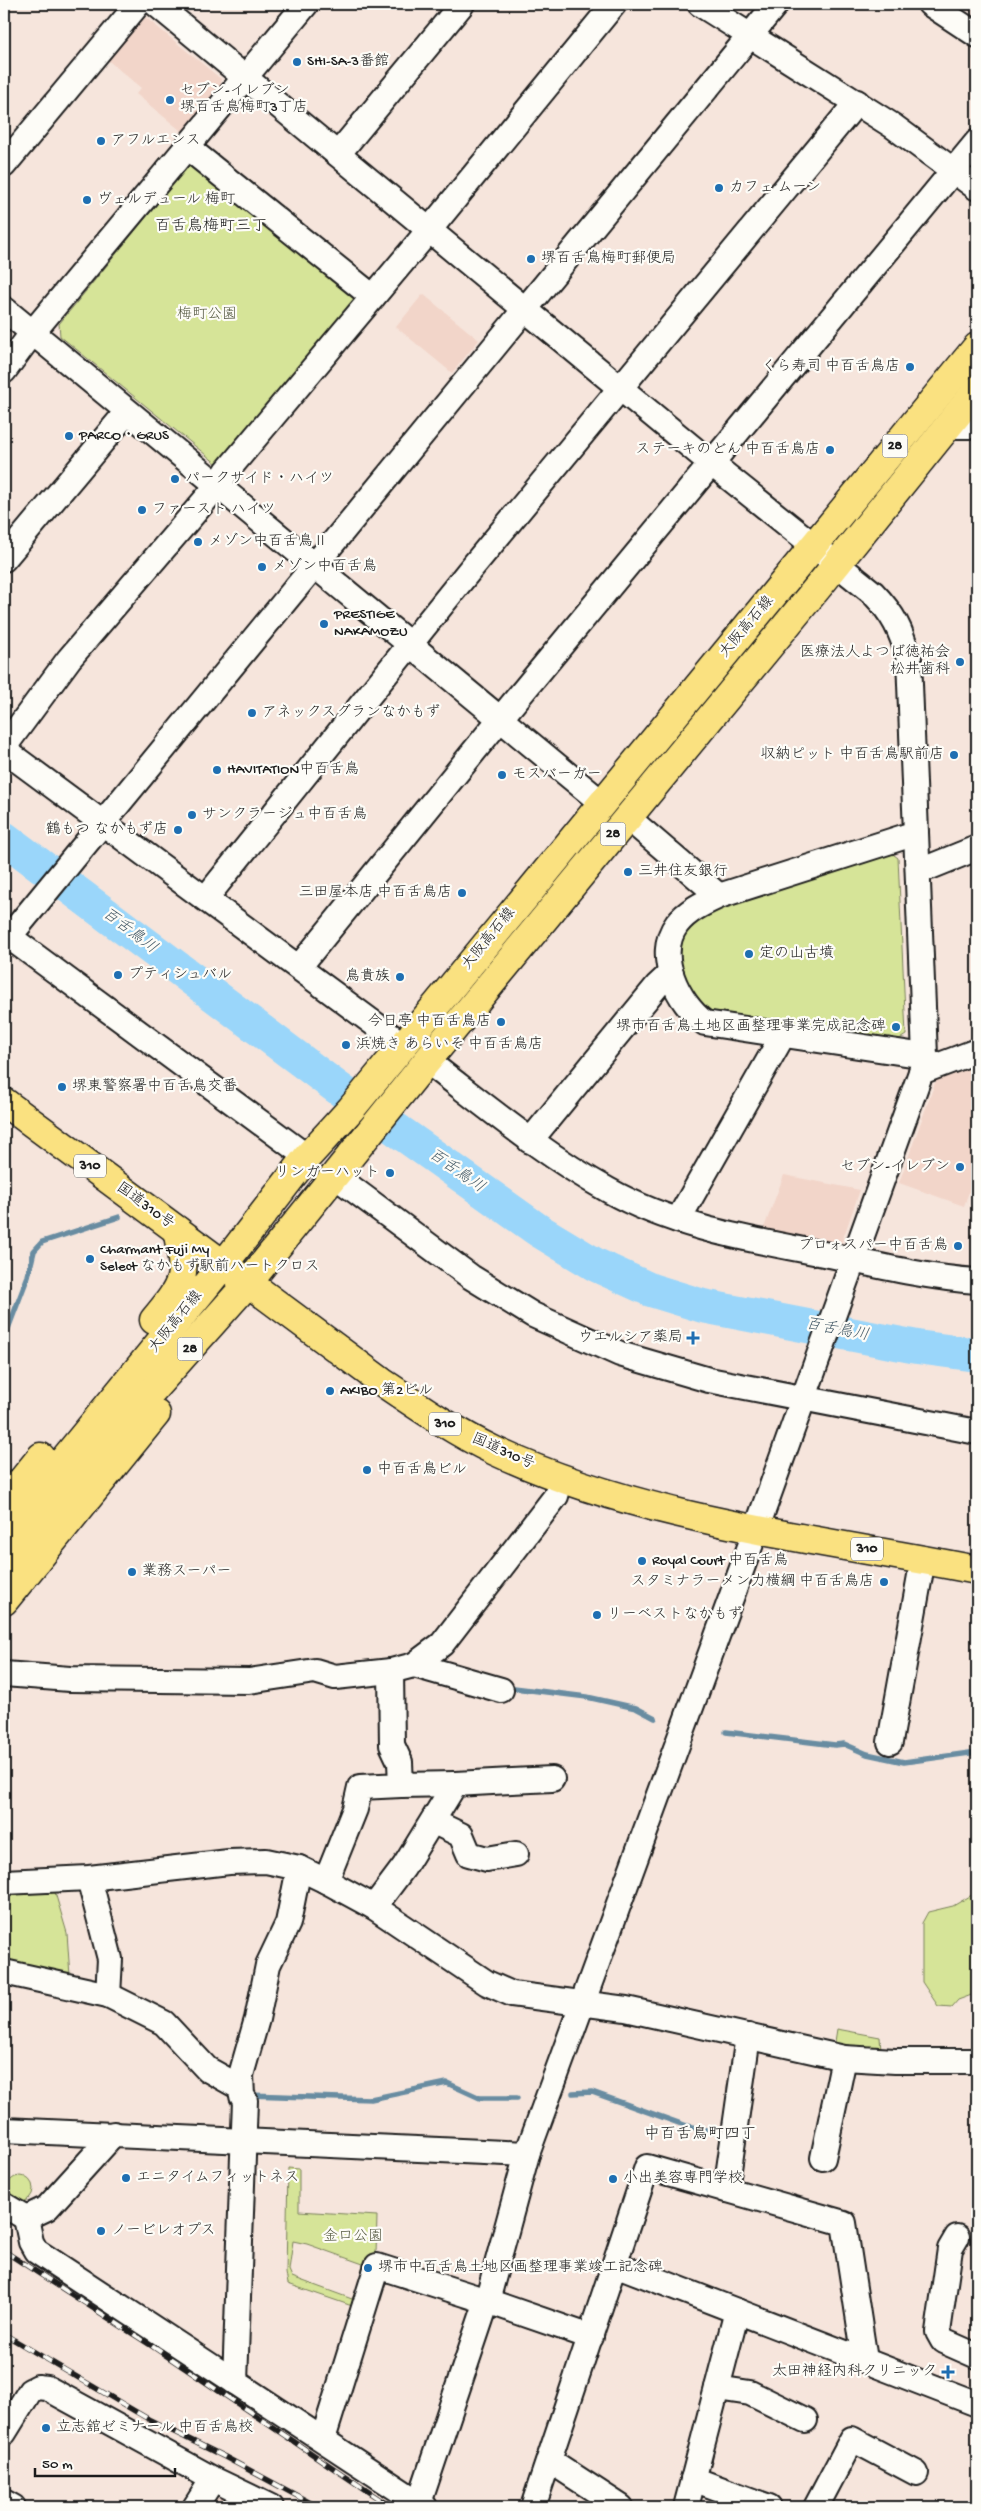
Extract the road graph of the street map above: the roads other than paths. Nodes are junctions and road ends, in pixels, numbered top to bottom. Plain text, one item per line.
1 (138, 4) edge
2 (156, 4) edge
3 (306, 4) edge
4 (462, 4) edge
5 (614, 4) edge
6 (700, 4) edge
7 (776, 4) edge
8 (930, 4) edge
9 (750, 35) junction
10 (977, 35) edge
11 (246, 78) junction
12 (857, 102) junction
13 (977, 142) edge
14 (188, 148) junction
15 (338, 154) junction
16 (4, 164) edge
17 (955, 170) junction
18 (977, 188) edge
19 (430, 229) junction
20 (373, 297) junction
21 (4, 309) edge
22 (526, 309) junction
23 (33, 332) junction
24 (977, 347) edge
25 (4, 371) edge
26 (622, 388) junction
27 (977, 390) edge
28 (127, 412) junction
29 (948, 426) junction
30 (977, 426) edge
31 (712, 464) junction
32 (218, 485) junction
33 (814, 546) junction
34 (4, 559) edge
35 (837, 564) junction
36 (316, 565) junction
37 (411, 644) junction
38 (501, 718) junction
39 (4, 749) edge
40 (602, 802) junction
41 (627, 817) junction
42 (102, 822) junction
43 (916, 833) junction
44 (977, 848) edge
45 (918, 870) junction
46 (719, 896) junction
47 (206, 898) junction
48 (6, 938) edge
49 (299, 967) junction
50 (671, 973) junction
51 (782, 1035) junction
52 (402, 1045) junction
53 (977, 1051) edge
54 (427, 1061) junction
55 (923, 1064) junction
56 (4, 1102) edge
57 (530, 1141) junction
58 (307, 1157) junction
59 (334, 1175) junction
60 (678, 1220) junction
61 (177, 1230) junction
62 (853, 1260) junction
63 (224, 1264) junction
64 (977, 1281) edge
65 (248, 1283) junction
66 (212, 1326) junction
67 (803, 1400) junction
68 (977, 1432) edge
69 (562, 1478) junction
70 (4, 1503) edge
71 (756, 1530) junction
72 (4, 1533) edge
73 (923, 1559) junction
74 (4, 1568) edge
75 (977, 1570) edge
76 (4, 1602) edge
77 (414, 1665) junction
78 (391, 1671) junction
79 (4, 1674) edge
80 (501, 1690) dead end
81 (890, 1742) dead end
82 (552, 1780) dead end
83 (455, 1784) junction
84 (401, 1785) junction
85 (434, 1822) junction
86 (516, 1854) dead end
87 (299, 1868) junction
88 (90, 1878) junction
89 (326, 1881) junction
90 (4, 1882) edge
91 (374, 1907) junction
92 (4, 1972) edge
93 (108, 1995) junction
94 (581, 2003) junction
95 (748, 2036) junction
96 (844, 2058) junction
97 (977, 2061) edge
98 (241, 2088) junction
99 (4, 2130) edge
100 (114, 2134) junction
101 (244, 2141) junction
102 (527, 2154) junction
103 (823, 2158) dead end
104 (726, 2190) junction
105 (4, 2206) edge
106 (26, 2218) junction
107 (957, 2237) dead end
108 (615, 2264) junction
109 (487, 2300) junction
110 (737, 2311) junction
111 (591, 2337) junction
112 (977, 2356) edge
113 (866, 2360) junction
114 (235, 2382) junction
115 (717, 2388) junction
116 (977, 2404) edge
117 (805, 2420) dead end
118 (4, 2433) edge
119 (323, 2439) junction
120 (549, 2460) junction
121 (916, 2473) dead end
122 (213, 2479) junction
123 (692, 2479) junction
124 (4, 2502) edge
125 (422, 2505) edge
126 (13, 2507) edge
127 (195, 2507) edge
128 (271, 2507) edge
129 (533, 2507) edge
130 (621, 2507) edge
131 (686, 2507) edge
132 (769, 2507) edge
133 (816, 2507) edge

1 - 16 street
2 - 11 street
3 - 11 street
4 - 15 street
5 - 19 street
6 - 9 street
7 - 9 street
8 - 10 street
9 - 12 street
9 - 22 street
11 - 14 street
11 - 15 street
12 - 17 street
12 - 26 street
13 - 17 street
14 - 20 street
14 - 23 street
15 - 19 street
17 - 18 street
17 - 31 street
19 - 20 street
19 - 22 street
20 - 32 street
21 - 23 street
22 - 26 street
22 - 36 street
23 - 25 street
23 - 28 street
24 - 33 main road, 大阪高石線 / 28
26 - 31 street
26 - 37 street
27 - 29 main road, 大阪高石線 / 28
28 - 32 street
28 - 34 street
29 - 30 street
29 - 35 main road, 大阪高石線 / 28
31 - 33 street
31 - 38 street
32 - 36 street
32 - 39 street
33 - 35 street
33 - 40 main road, 大阪高石線 / 28
35 - 41 main road, 大阪高石線 / 28
35 - 43 street
36 - 37 street
36 - 42 street
37 - 38 street
37 - 47 street
38 - 40 street
38 - 49 street
39 - 42 street
40 - 52 main road, 大阪高石線 / 28
41 - 46 street
41 - 54 main road, 大阪高石線 / 28
42 - 47 street
42 - 48 street
43 - 45 street
43 - 46 street
44 - 45 street
45 - 55 street
46 - 50 street
47 - 49 street
48 - 58 street
49 - 52 street
50 - 51 street
50 - 57 street
51 - 55 street
51 - 60 street
52 - 58 main road, 大阪高石線 / 28
53 - 55 street
54 - 57 street
54 - 59 main road, 大阪高石線 / 28
55 - 62 street
56 - 61 main road, 国道310号 / 310
57 - 60 street
58 - 63 main road, 大阪高石線 / 28
59 - 65 main road, 大阪高石線 / 28
59 - 67 street
60 - 62 street
61 - 63 main road, 国道310号 / 310
61 - 70 main road
62 - 64 street
62 - 67 street
63 - 65 main road, 国道310号 / 310
63 - 72 main road, 大阪高石線 / 28
65 - 66 main road, 大阪高石線 / 28
65 - 69 main road, 国道310号 / 310
66 - 74 main road, 大阪高石線 / 28
66 - 76 main road
67 - 68 street
67 - 71 street
69 - 71 main road, 国道310号 / 310
69 - 77 street
71 - 73 main road, 国道310号 / 310
71 - 94 street
73 - 75 main road, 国道310号 / 310
73 - 81 street
77 - 78 street
77 - 80 street
78 - 79 street
78 - 84 street
82 - 83 street
83 - 84 street
83 - 85 street
84 - 89 street
85 - 86 street
85 - 91 street
87 - 88 street
87 - 89 street
87 - 98 street
88 - 90 street
88 - 93 street
89 - 91 street
91 - 94 street
92 - 93 street
93 - 98 street
94 - 95 street
94 - 102 street
95 - 96 street
95 - 104 street
96 - 97 street
96 - 103 street
98 - 101 street
99 - 100 street
100 - 101 street
100 - 106 street
101 - 102 street
101 - 114 street
102 - 109 street
104 - 108 street
104 - 113 street
105 - 106 street
106 - 114 street
107 - 112 street
108 - 110 street
108 - 111 street
109 - 111 street
109 - 119 street
109 - 125 street
110 - 113 street
110 - 115 street
111 - 120 street
113 - 116 street
114 - 119 street
115 - 117 street
115 - 123 street
118 - 122 street
119 - 125 street
120 - 129 street
120 - 130 street
121 - 133 street
122 - 127 street
122 - 128 street
123 - 131 street
123 - 132 street
124 - 126 street

